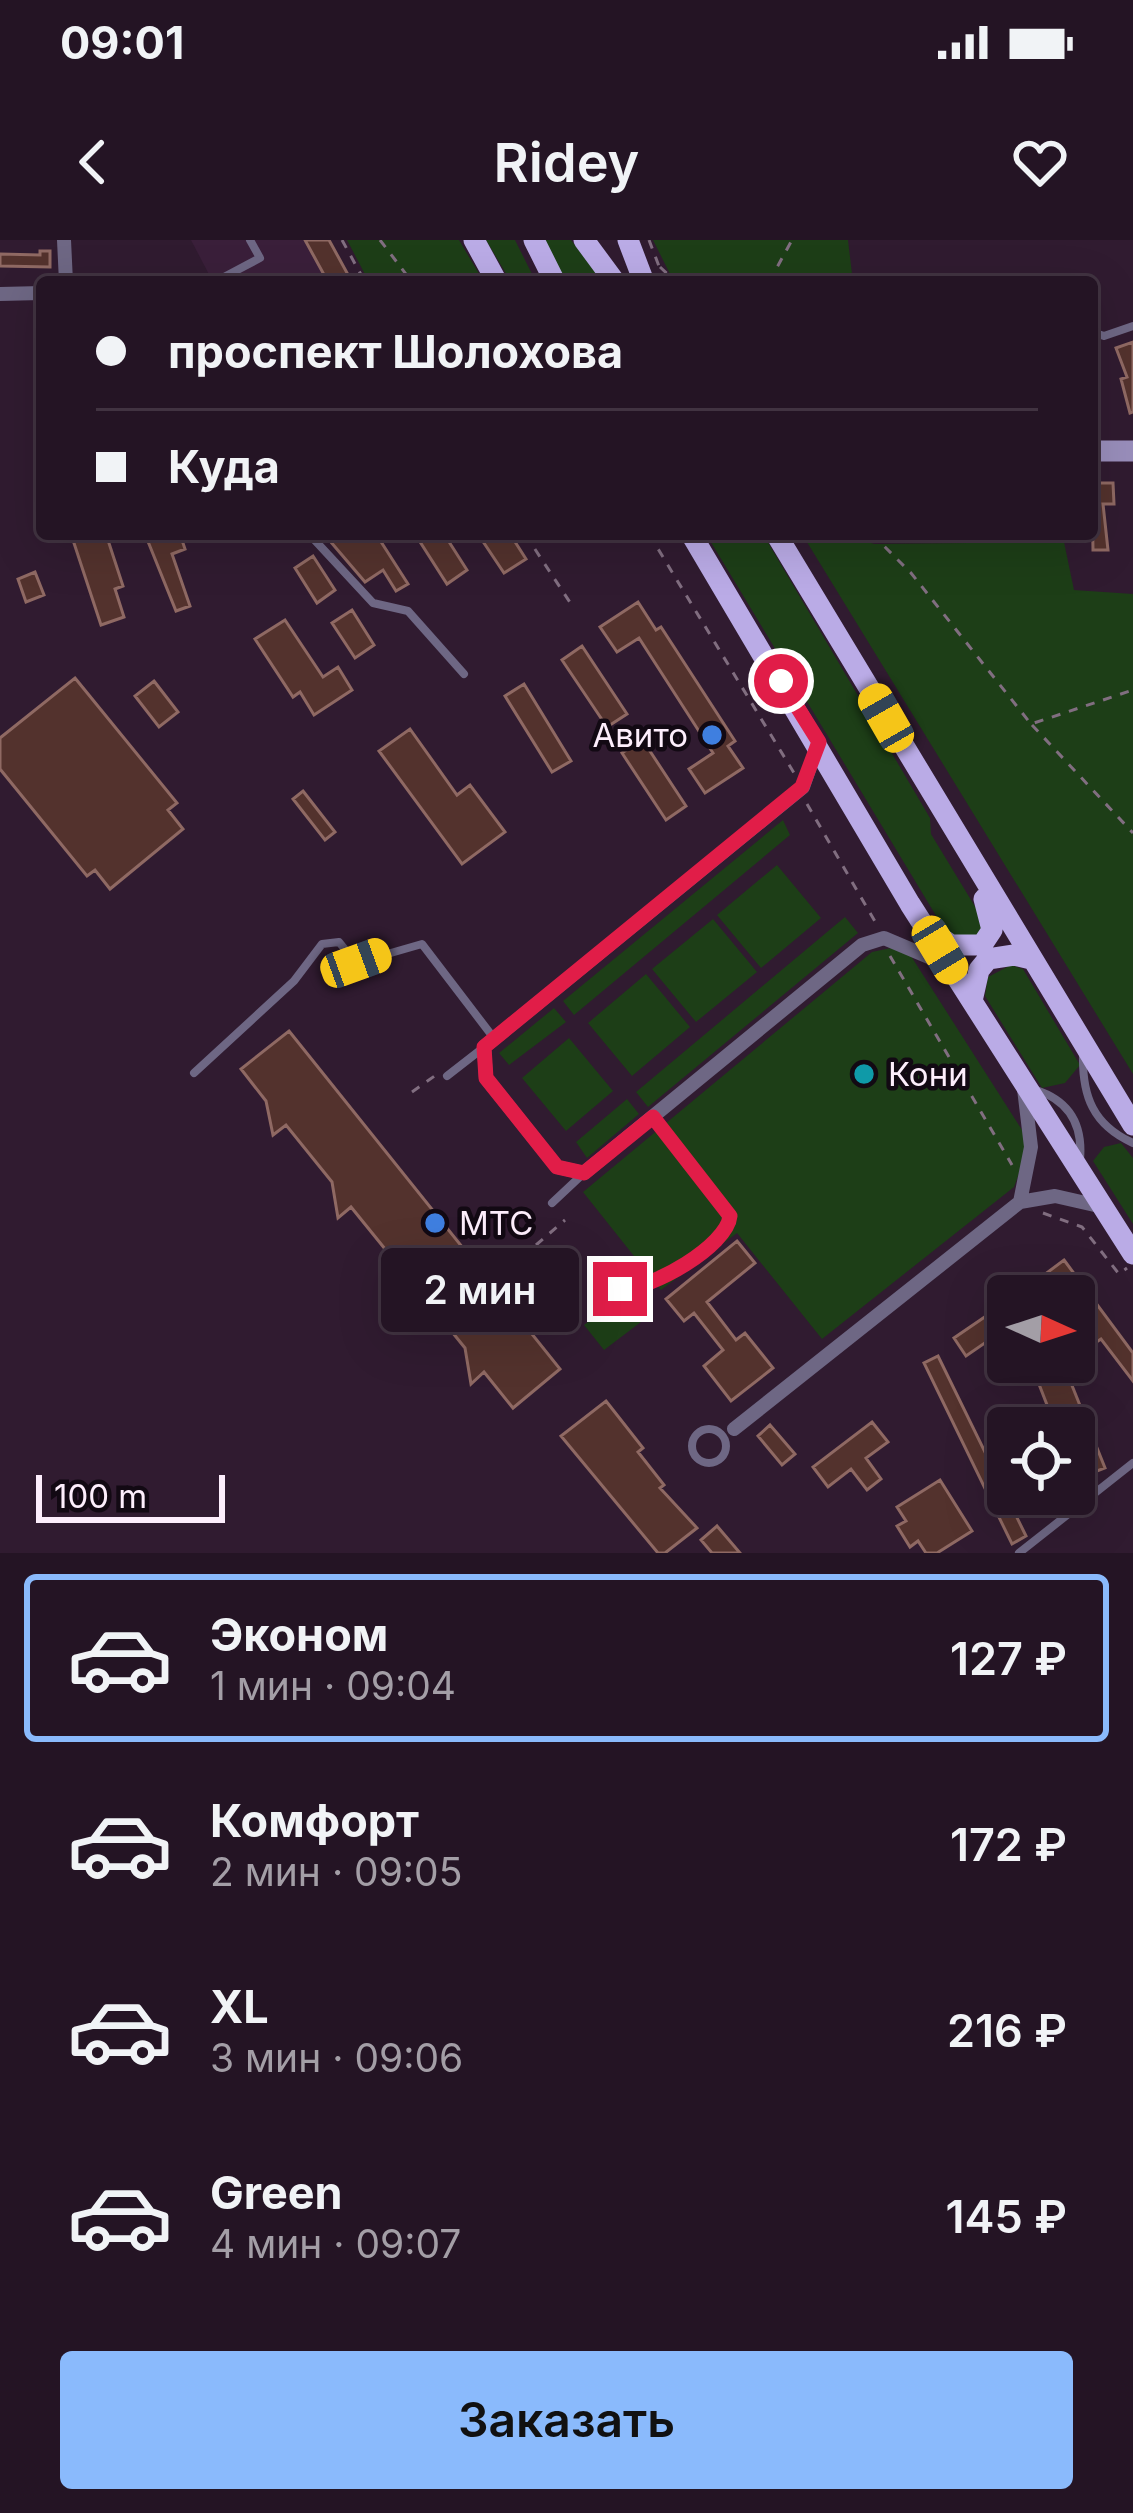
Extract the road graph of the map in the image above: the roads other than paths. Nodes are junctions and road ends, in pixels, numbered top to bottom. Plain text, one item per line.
1 (64, 240) edge
2 (250, 240) edge
3 (473, 240) edge
4 (534, 240) edge
5 (584, 240) edge
6 (628, 240) edge
7 (652, 274) edge
8 (66, 276) edge
9 (226, 276) edge
10 (494, 276) edge
11 (553, 276) edge
12 (611, 276) edge
13 (36, 293) edge
14 (0, 294) edge
15 (1133, 326) edge
16 (1098, 334) edge
17 (1098, 451) edge
18 (1133, 451) edge
19 (315, 540) edge
20 (695, 540) edge
21 (780, 540) edge
22 (464, 674) dead end
23 (819, 742) junction
24 (969, 857) junction
25 (926, 928) junction
26 (1031, 959) junction
27 (953, 971) junction
28 (972, 1001) junction
29 (1084, 1042) junction
30 (489, 1043) junction
31 (194, 1073) dead end
32 (444, 1073) road end
33 (1023, 1086) junction
34 (653, 1117) junction
35 (1133, 1125) edge
36 (1133, 1144) edge
37 (584, 1173) junction
38 (1026, 1195) junction
39 (551, 1203) dead end
40 (1099, 1206) junction
41 (1133, 1254) edge
42 (620, 1289) dead end
43 (729, 1433) junction
44 (1133, 1462) edge
45 (1019, 1553) edge

1 - 8 street
2 - 9 lane
3 - 10 main road
4 - 11 main road
5 - 12 main road
6 - 7 main road
13 - 14 street
15 - 16 lane
17 - 18 street
19 - 22 lane
20 - 23 main road
21 - 24 main road
23 - 25 main road
23 - 30 street
24 - 25 main road
24 - 26 main road
25 - 27 main road
26 - 28 main road
26 - 29 main road
27 - 28 main road
27 - 34 street
28 - 33 main road
29 - 35 main road
29 - 36 lane
30 - 31 lane
30 - 32 lane
30 - 37 street
33 - 38 street
33 - 40 main road
34 - 37 street
34 - 42 lane
37 - 39 lane
38 - 40 street
38 - 43 street
40 - 41 main road
43 - 43 lane
44 - 45 lane

